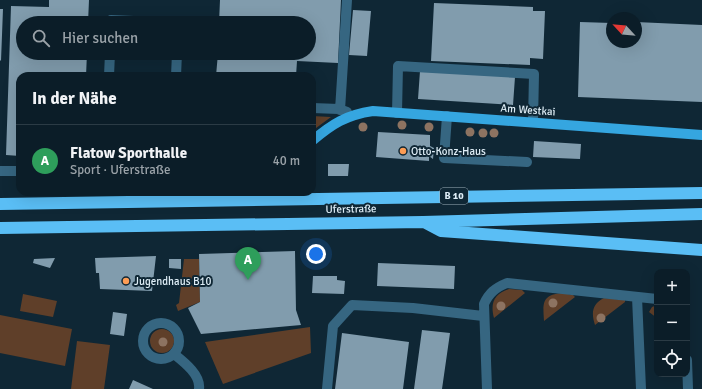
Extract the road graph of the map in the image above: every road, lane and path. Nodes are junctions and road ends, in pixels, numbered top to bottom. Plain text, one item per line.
1 (347, 0) edge
2 (110, 60) edge
3 (177, 60) edge
4 (109, 72) edge
5 (176, 72) edge
6 (316, 108) edge
7 (340, 110) junction
8 (397, 113) junction
9 (352, 114) junction
10 (447, 116) junction
11 (533, 122) junction
12 (702, 135) edge
13 (316, 138) edge
14 (527, 162) dead end
15 (16, 170) edge
16 (0, 171) edge
17 (702, 192) edge
18 (212, 196) edge
19 (205, 201) junction
20 (0, 204) edge
21 (702, 214) edge
22 (423, 222) junction
23 (0, 228) edge
24 (702, 250) edge
25 (637, 297) junction
26 (654, 299) edge
27 (484, 316) junction
28 (174, 354) dead end
29 (688, 377) edge
30 (198, 389) edge
31 (327, 389) edge
32 (487, 389) edge
33 (642, 389) edge
34 (688, 389) edge

1 - 7 street
2 - 4 street
3 - 5 street
6 - 7 street, Am Westkai
7 - 9 street, Am Westkai
8 - 9 main road, Am Westkai
8 - 10 main road, Am Westkai
8 - 11 street
9 - 13 main road, Am Westkai
10 - 11 main road, Am Westkai
10 - 14 street
11 - 12 main road, Am Westkai
15 - 16 street
17 - 19 highway, Uferstraße / B 10
18 - 19 highway
19 - 20 highway, Uferstraße / B 10
21 - 22 highway, Uferstraße / B 10
22 - 23 highway, Uferstraße / B 10
22 - 24 highway, B 10
25 - 26 street
25 - 27 street
25 - 33 street
27 - 31 street
27 - 32 street
28 - 30 street
29 - 34 street

